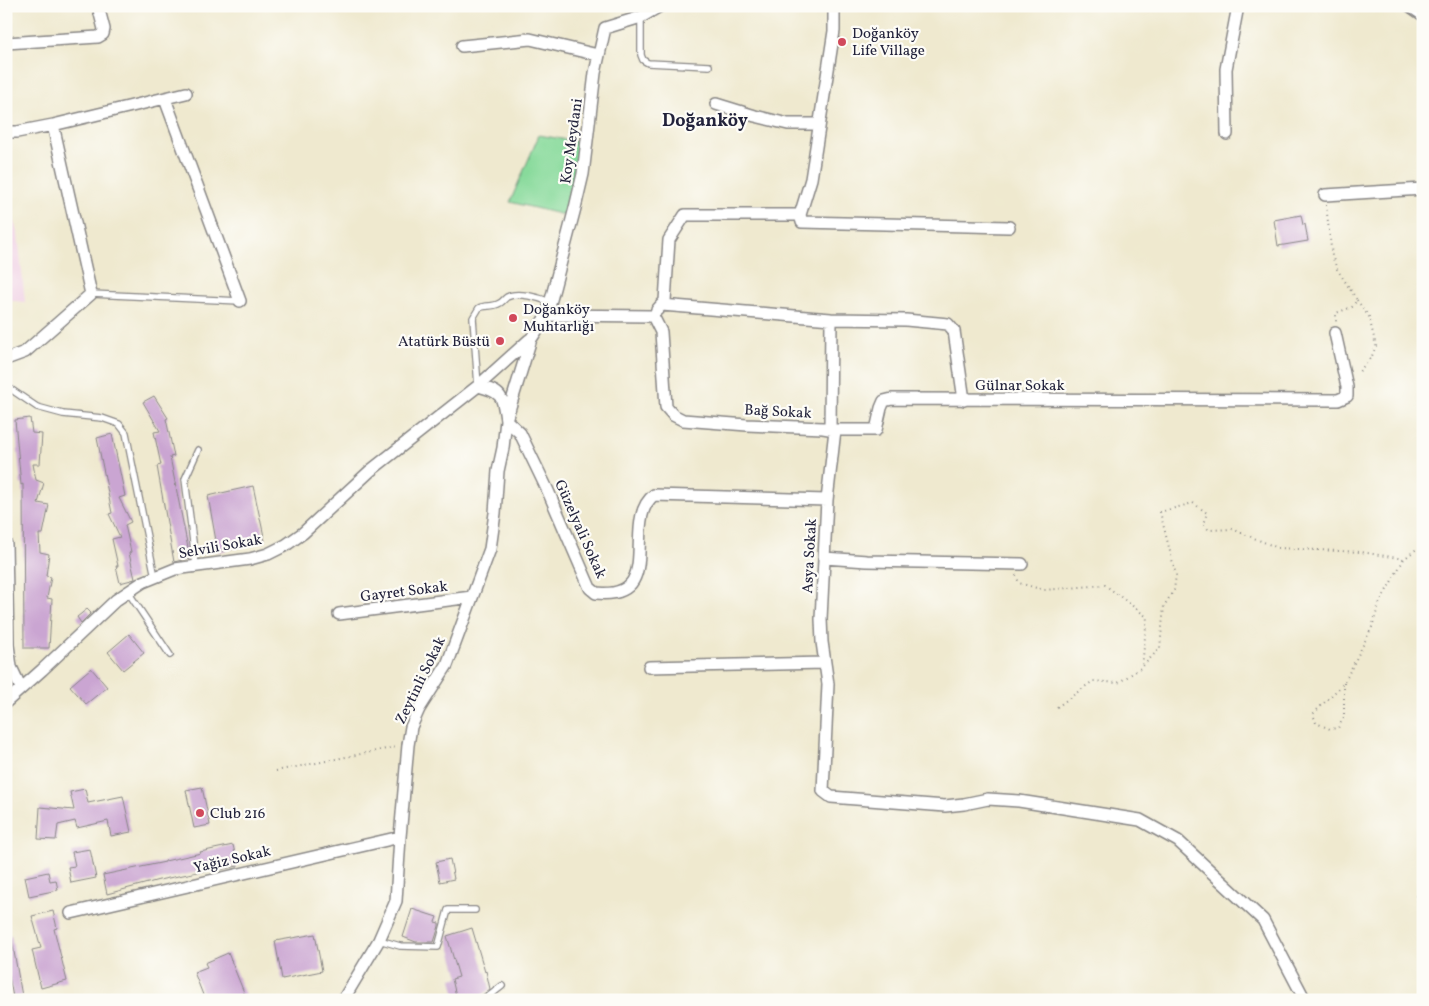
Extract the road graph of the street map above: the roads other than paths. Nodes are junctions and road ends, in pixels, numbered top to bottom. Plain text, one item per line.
1 (98, 6) edge
2 (660, 6) edge
3 (834, 6) edge
4 (1238, 6) edge
5 (1410, 6) edge
6 (1423, 15) edge
7 (641, 17) junction
8 (6, 43) edge
9 (462, 46) dead end
10 (598, 55) junction
11 (710, 66) dead end
12 (186, 93) dead end
13 (165, 99) junction
14 (716, 104) dead end
15 (819, 124) junction
16 (53, 125) junction
17 (6, 132) edge
18 (1227, 134) dead end
19 (1423, 189) edge
20 (1325, 195) road end
21 (800, 216) junction
22 (1009, 227) dead end
23 (91, 294) junction
24 (240, 301) joint
25 (550, 302) junction
26 (662, 305) junction
27 (547, 315) junction
28 (653, 316) junction
29 (831, 319) junction
30 (1336, 333) road end
31 (530, 339) junction
32 (7, 362) edge
33 (6, 386) edge
34 (478, 386) junction
35 (964, 400) junction
36 (506, 420) junction
37 (832, 430) junction
38 (198, 450) dead end
39 (827, 500) junction
40 (6, 544) edge
41 (824, 558) junction
42 (1016, 564) road end
43 (196, 565) junction
44 (155, 577) junction
45 (128, 592) junction
46 (472, 597) junction
47 (339, 614) dead end
48 (170, 655) dead end
49 (825, 663) junction
50 (649, 667) dead end
51 (22, 688) junction
52 (6, 702) edge
53 (400, 837) junction
54 (475, 910) dead end
55 (71, 913) dead end
56 (379, 940) junction
57 (502, 986) dead end
58 (343, 1000) edge
59 (484, 1000) edge
60 (1305, 1000) edge

1 - 8 street
2 - 7 street, Koy Meydani
3 - 15 street
4 - 18 street
5 - 6 street
7 - 10 street, Koy Meydani
7 - 11 lane
9 - 10 street
10 - 25 street, Koy Meydani
12 - 13 street
13 - 16 street
13 - 24 street
14 - 15 street
15 - 21 street
16 - 17 street
16 - 23 street
19 - 20 street
21 - 22 street
21 - 26 street
23 - 24 lane
23 - 32 street
25 - 27 street, Koy Meydani
25 - 34 lane
26 - 28 street
26 - 29 street, Gülnar Sokak
27 - 28 street
27 - 31 street, Zeytinli Sokak
28 - 37 street, Bağ Sokak
29 - 35 street, Gülnar Sokak
29 - 37 street, Asya Sokak
30 - 35 street, Gülnar Sokak
31 - 34 street, Selvili Sokak
31 - 36 street, Zeytinli Sokak
33 - 44 lane
34 - 36 street
34 - 43 street, Selvili Sokak
35 - 37 street, Bağ Sokak
36 - 39 street, Güzelyali Sokak
36 - 46 street, Zeytinli Sokak
37 - 39 street, Asya Sokak
38 - 43 lane
39 - 41 street, Asya Sokak
40 - 51 street
41 - 42 street
41 - 49 street, Asya Sokak
43 - 44 street, Selvili Sokak
44 - 45 street, Selvili Sokak
45 - 48 lane
45 - 51 street, Selvili Sokak
46 - 47 street, Gayret Sokak
46 - 53 street, Zeytinli Sokak
49 - 50 street
49 - 60 street, Asya Sokak
51 - 52 street, Selvili Sokak
53 - 55 street, Yağiz Sokak
53 - 56 street, Zeytinli Sokak
54 - 56 lane
56 - 58 street, Zeytinli Sokak
57 - 59 lane

